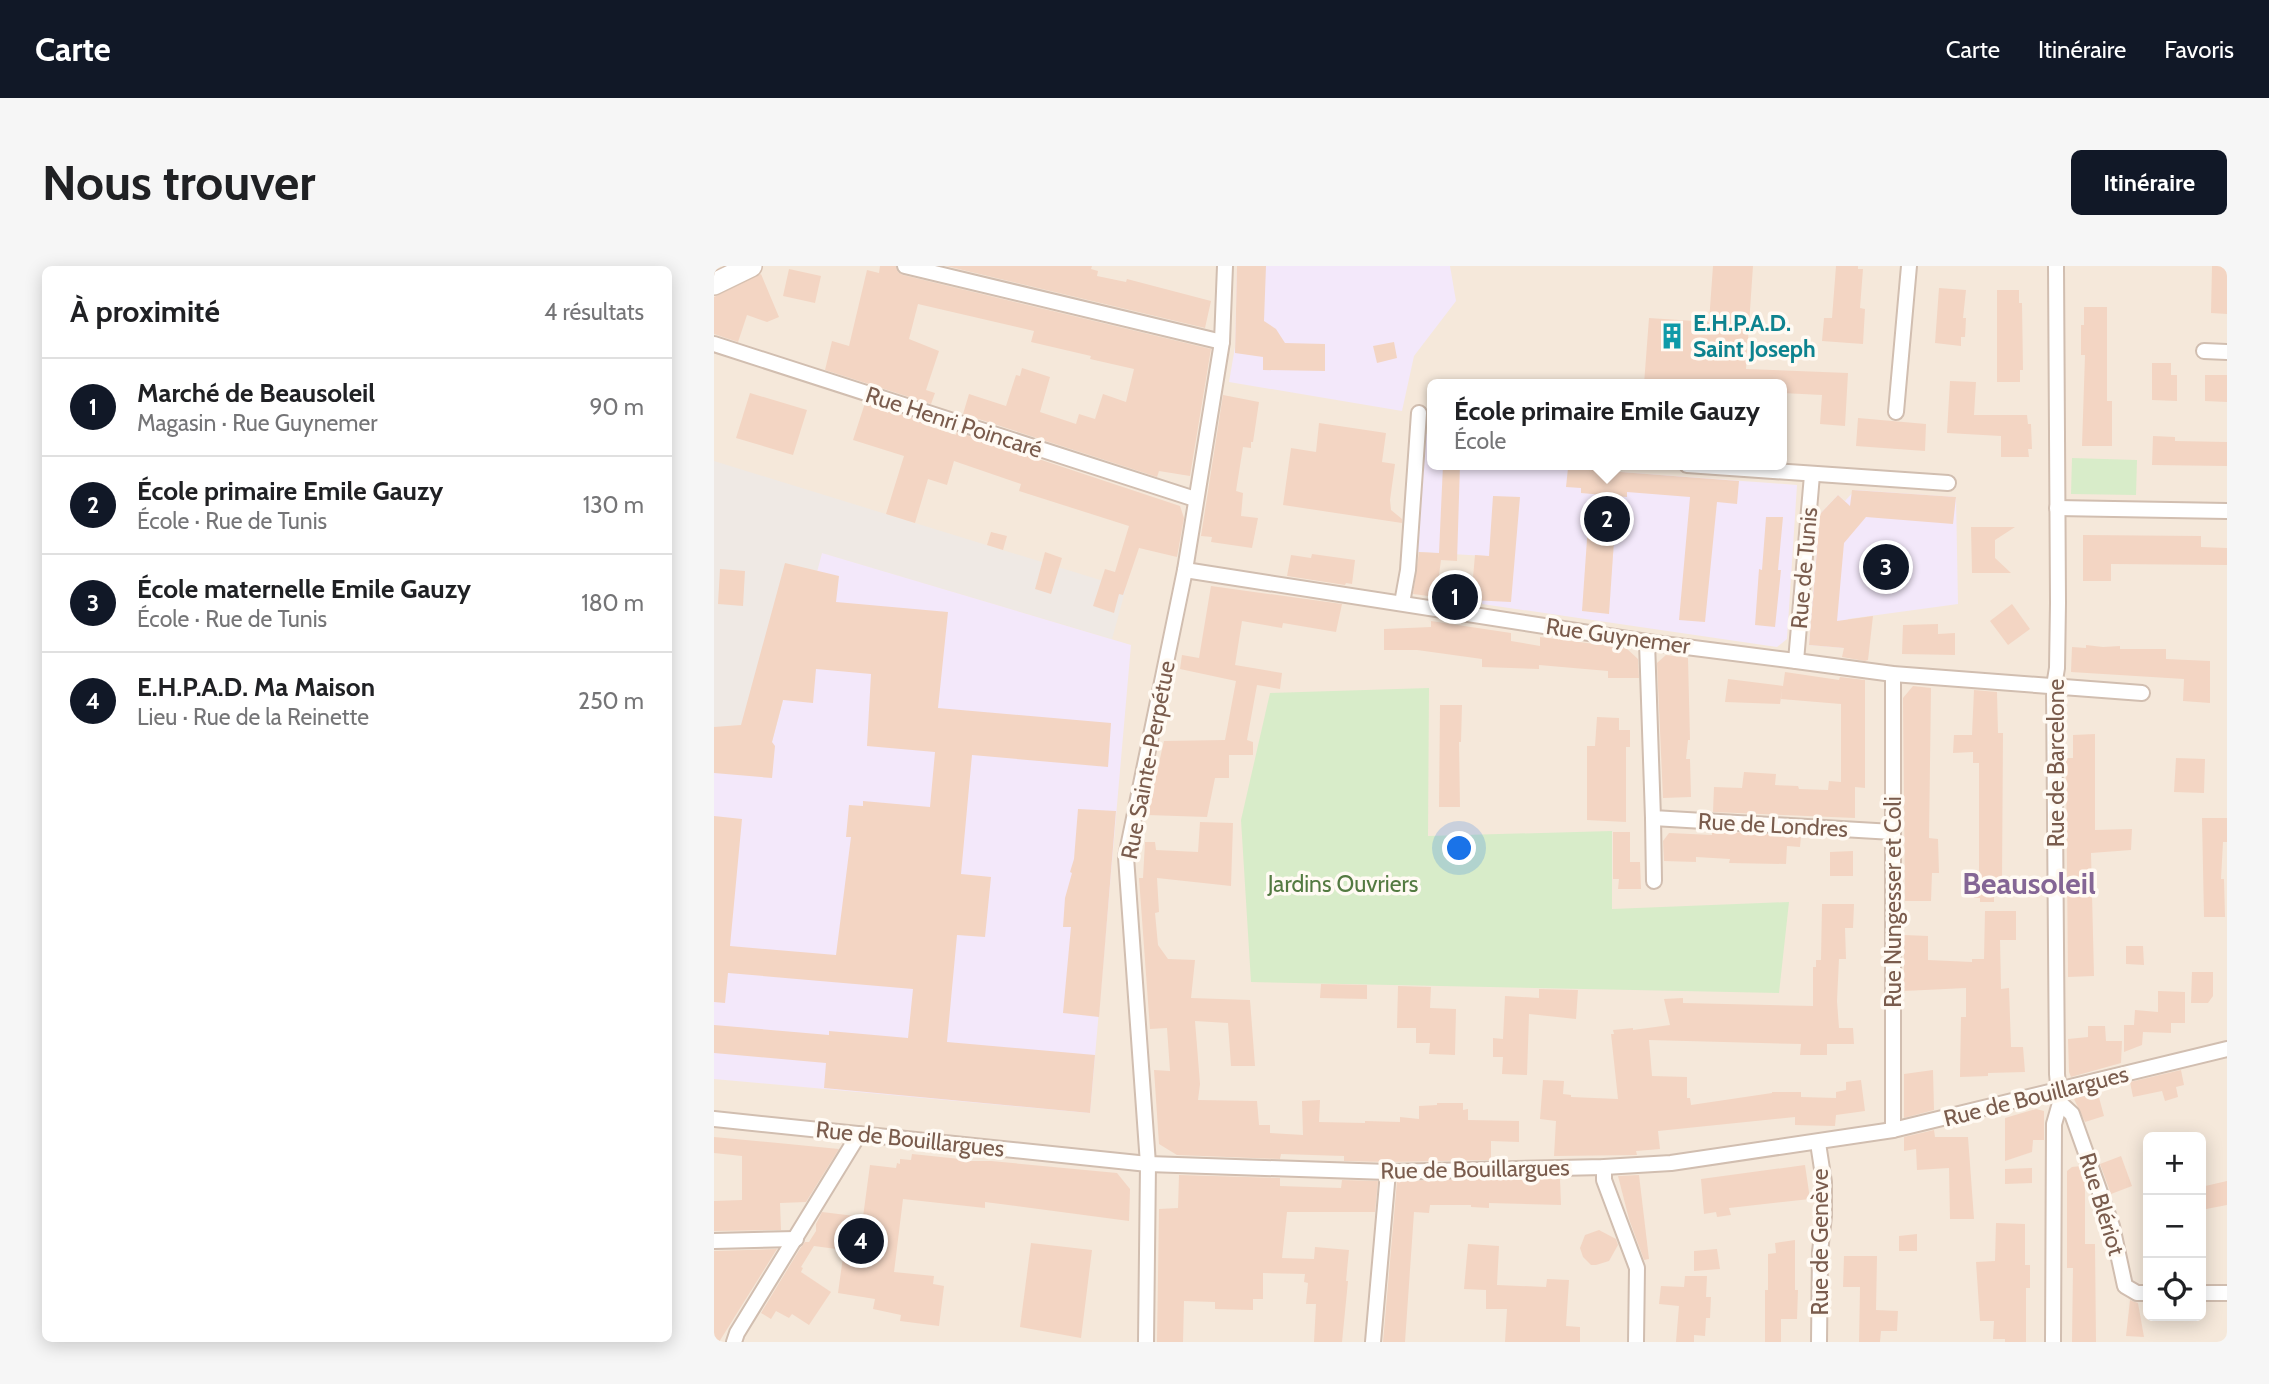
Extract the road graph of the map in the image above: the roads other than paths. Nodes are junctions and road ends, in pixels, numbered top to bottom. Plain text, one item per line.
1 (751, 266) edge
2 (905, 266) edge
3 (1225, 266) edge
4 (1909, 266) edge
5 (2056, 266) edge
6 (714, 284) edge
7 (1222, 342) junction
8 (714, 344) edge
9 (2204, 351) dead end
10 (2227, 352) edge
11 (1419, 412) dead end
12 (1896, 412) dead end
13 (1750, 470) edge
14 (1812, 475) junction
15 (1948, 483) dead end
16 (1195, 499) junction
17 (2057, 508) junction
18 (2227, 511) edge
19 (1185, 570) junction
20 (1402, 603) junction
21 (1647, 642) junction
22 (1796, 661) junction
23 (1893, 674) junction
24 (2054, 687) junction
25 (2142, 693) dead end
26 (1653, 818) junction
27 (1893, 832) junction
28 (1654, 881) dead end
29 (2227, 1049) edge
30 (2059, 1097) junction
31 (714, 1119) edge
32 (1894, 1130) junction
33 (859, 1134) junction
34 (1818, 1143) junction
35 (1148, 1164) junction
36 (1604, 1167) junction
37 (1388, 1172) junction
38 (796, 1239) junction
39 (714, 1241) edge
40 (2143, 1293) edge
41 (2206, 1293) edge
42 (2227, 1293) edge
43 (734, 1342) edge
44 (1146, 1342) edge
45 (1373, 1342) edge
46 (1636, 1342) edge
47 (1819, 1342) edge
48 (2053, 1342) edge

1 - 6 street
2 - 7 street
3 - 7 street, Rue Sainte-Perpétue
4 - 12 street
5 - 17 street, Rue de Barcelone
7 - 16 street, Rue Sainte-Perpétue
8 - 16 street, Rue Henri Poincaré
9 - 10 street
11 - 20 street
13 - 14 street, Rue de Tunis
14 - 15 street, Rue de Tunis
14 - 22 street, Rue de Tunis
16 - 19 street, Rue Sainte-Perpétue
17 - 18 street
17 - 24 street, Rue de Barcelone
19 - 20 street, Rue Guynemer
19 - 35 street, Rue Sainte-Perpétue
20 - 21 street, Rue Guynemer
21 - 22 street, Rue Guynemer
21 - 26 street
22 - 23 street, Rue Guynemer
23 - 24 street, Rue Guynemer
23 - 27 street, Rue Nungesser et Coli
24 - 25 street, Rue Guynemer
24 - 30 street, Rue de Barcelone
26 - 27 street, Rue de Londres
26 - 28 street
27 - 32 street, Rue Nungesser et Coli
29 - 30 street, Rue de Bouillargues
30 - 32 street, Rue de Bouillargues
30 - 40 street, Rue Blériot
30 - 48 street, Rue de Barcelone
31 - 33 street, Rue de Bouillargues
32 - 34 street, Rue de Bouillargues
33 - 35 street, Rue de Bouillargues
33 - 38 street
34 - 36 street, Rue de Bouillargues
34 - 47 street, Rue de Genève
35 - 37 street, Rue de Bouillargues
35 - 44 street, Rue Sainte-Perpétue
36 - 37 street, Rue de Bouillargues
36 - 46 street
37 - 45 street
38 - 39 street
38 - 43 street
41 - 42 street

